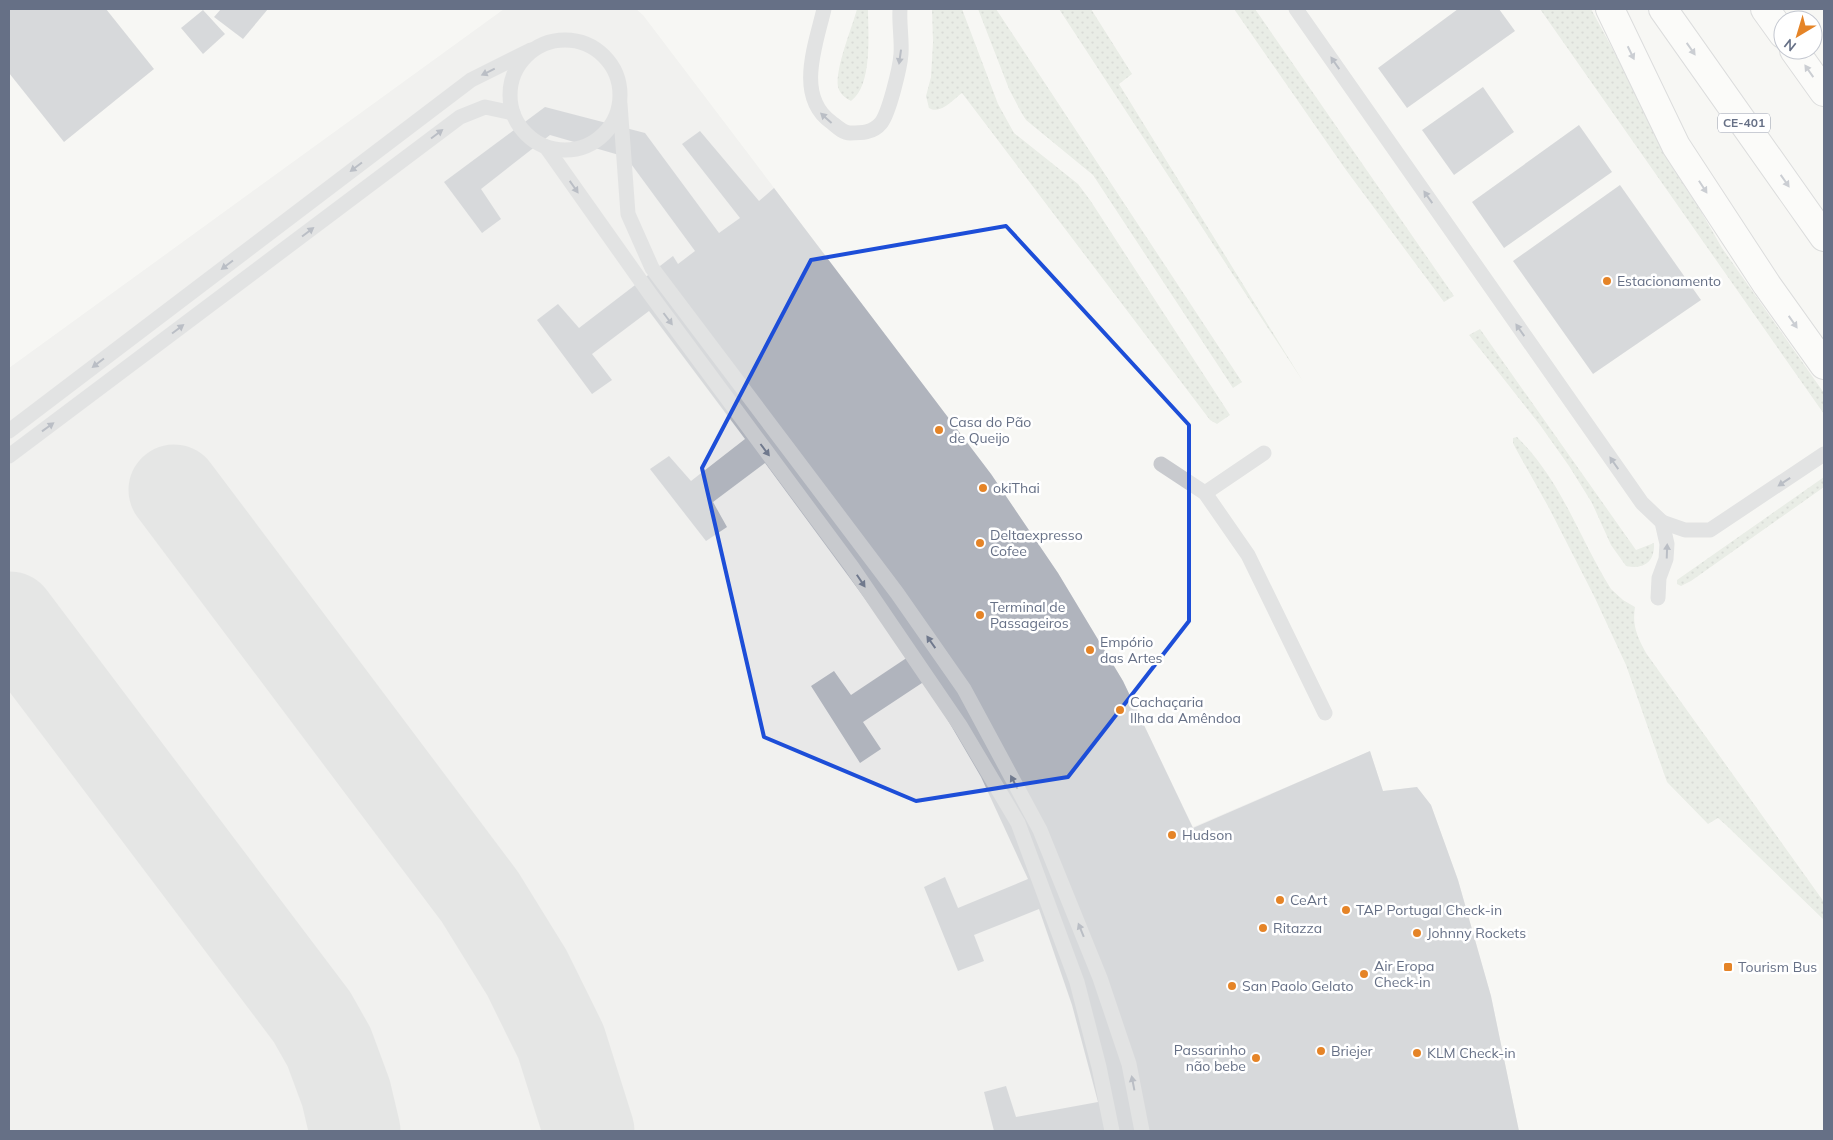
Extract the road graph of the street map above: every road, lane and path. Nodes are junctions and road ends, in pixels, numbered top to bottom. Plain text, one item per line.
1 (824, 9) edge
2 (900, 9) edge
3 (1296, 9) edge
4 (1610, 9) edge
5 (1663, 9) edge
6 (1765, 9) edge
7 (1773, 20) edge
8 (531, 50) junction
9 (1801, 60) edge
10 (1824, 92) edge
11 (620, 104) junction
12 (513, 113) junction
13 (546, 147) junction
14 (1824, 237) edge
15 (1824, 365) edge
16 (9, 431) edge
17 (1264, 453) dead end
18 (1824, 454) edge
19 (9, 456) edge
20 (1162, 464) dead end
21 (1205, 493) junction
22 (1662, 522) junction
23 (1658, 598) dead end
24 (1325, 713) dead end
25 (1112, 1131) edge
26 (1142, 1131) edge

2 -> 1 lane
22 -> 3 lane
4 -> 15 main road
5 -> 14 main road, CE-401
6 - 7 main road
8 - 11 lane
8 - 12 lane
8 -> 16 lane
10 -> 9 main road
11 - 13 lane
26 -> 11 lane
12 - 13 lane
19 -> 12 lane
13 -> 25 lane
17 - 21 lane
18 -> 22 lane
20 - 21 lane
21 - 24 lane
23 -> 22 lane

